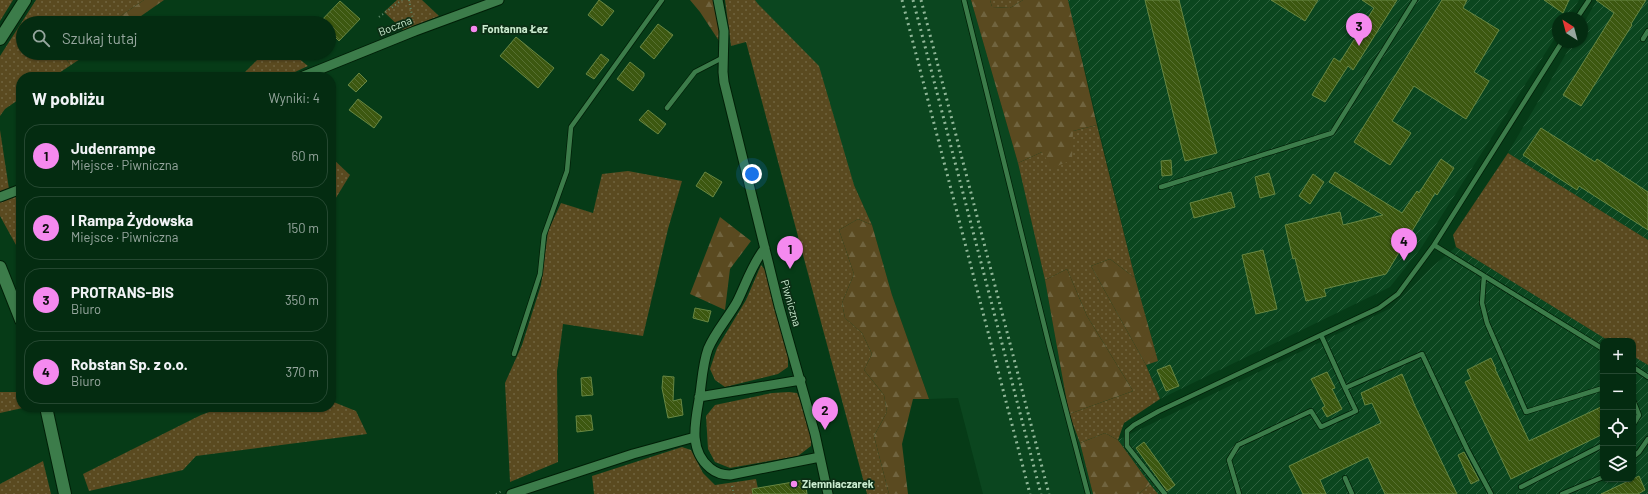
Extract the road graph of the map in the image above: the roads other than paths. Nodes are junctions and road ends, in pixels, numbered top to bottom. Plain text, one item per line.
1 (26, 0) edge
2 (499, 0) edge
3 (662, 0) edge
4 (718, 0) edge
5 (964, 0) edge
6 (1415, 0) edge
7 (1589, 0) edge
8 (1582, 12) edge
9 (1648, 31) edge
10 (0, 39) edge
11 (1643, 39) dead end
12 (1558, 48) edge
13 (724, 57) junction
14 (312, 72) edge
15 (667, 108) dead end
16 (1161, 186) dead end
17 (16, 191) edge
18 (0, 197) edge
19 (1434, 245) junction
20 (765, 248) junction
21 (0, 267) edge
22 (1484, 276) junction
23 (16, 307) edge
24 (1321, 335) junction
25 (1600, 347) edge
26 (514, 354) dead end
27 (1636, 369) edge
28 (1648, 377) edge
29 (801, 380) junction
30 (1346, 388) junction
31 (1600, 389) edge
32 (699, 397) junction
33 (1636, 408) edge
34 (47, 412) edge
35 (1636, 420) edge
36 (695, 437) junction
37 (1648, 439) edge
38 (1601, 446) edge
39 (1636, 454) edge
40 (820, 457) junction
41 (1345, 478) dead end
42 (1600, 478) edge
43 (1521, 487) dead end
44 (65, 494) edge
45 (511, 494) edge
46 (828, 494) edge
47 (1088, 494) edge
48 (1165, 494) edge
49 (1239, 494) edge
50 (1352, 494) edge
51 (1491, 494) edge
52 (1562, 494) edge

1 - 10 street
2 - 14 street, Boczna
3 - 26 lane
4 - 13 street, Piwniczna
5 - 47 lane
6 - 16 lane
7 - 8 lane
9 - 11 lane
12 - 19 lane
13 - 15 lane
13 - 20 street, Piwniczna
17 - 18 street
19 - 22 lane
19 - 24 lane
20 - 29 street, Piwniczna
20 - 32 street
21 - 23 street
22 - 25 lane
22 - 31 lane
24 - 30 lane
24 - 48 lane
27 - 28 lane
29 - 32 street
29 - 40 street, Piwniczna
30 - 49 lane
30 - 51 lane
32 - 36 street
33 - 35 lane
34 - 44 street
36 - 40 street
36 - 45 street
37 - 39 lane
38 - 43 lane
40 - 46 street, Piwniczna
41 - 50 lane
42 - 52 lane

